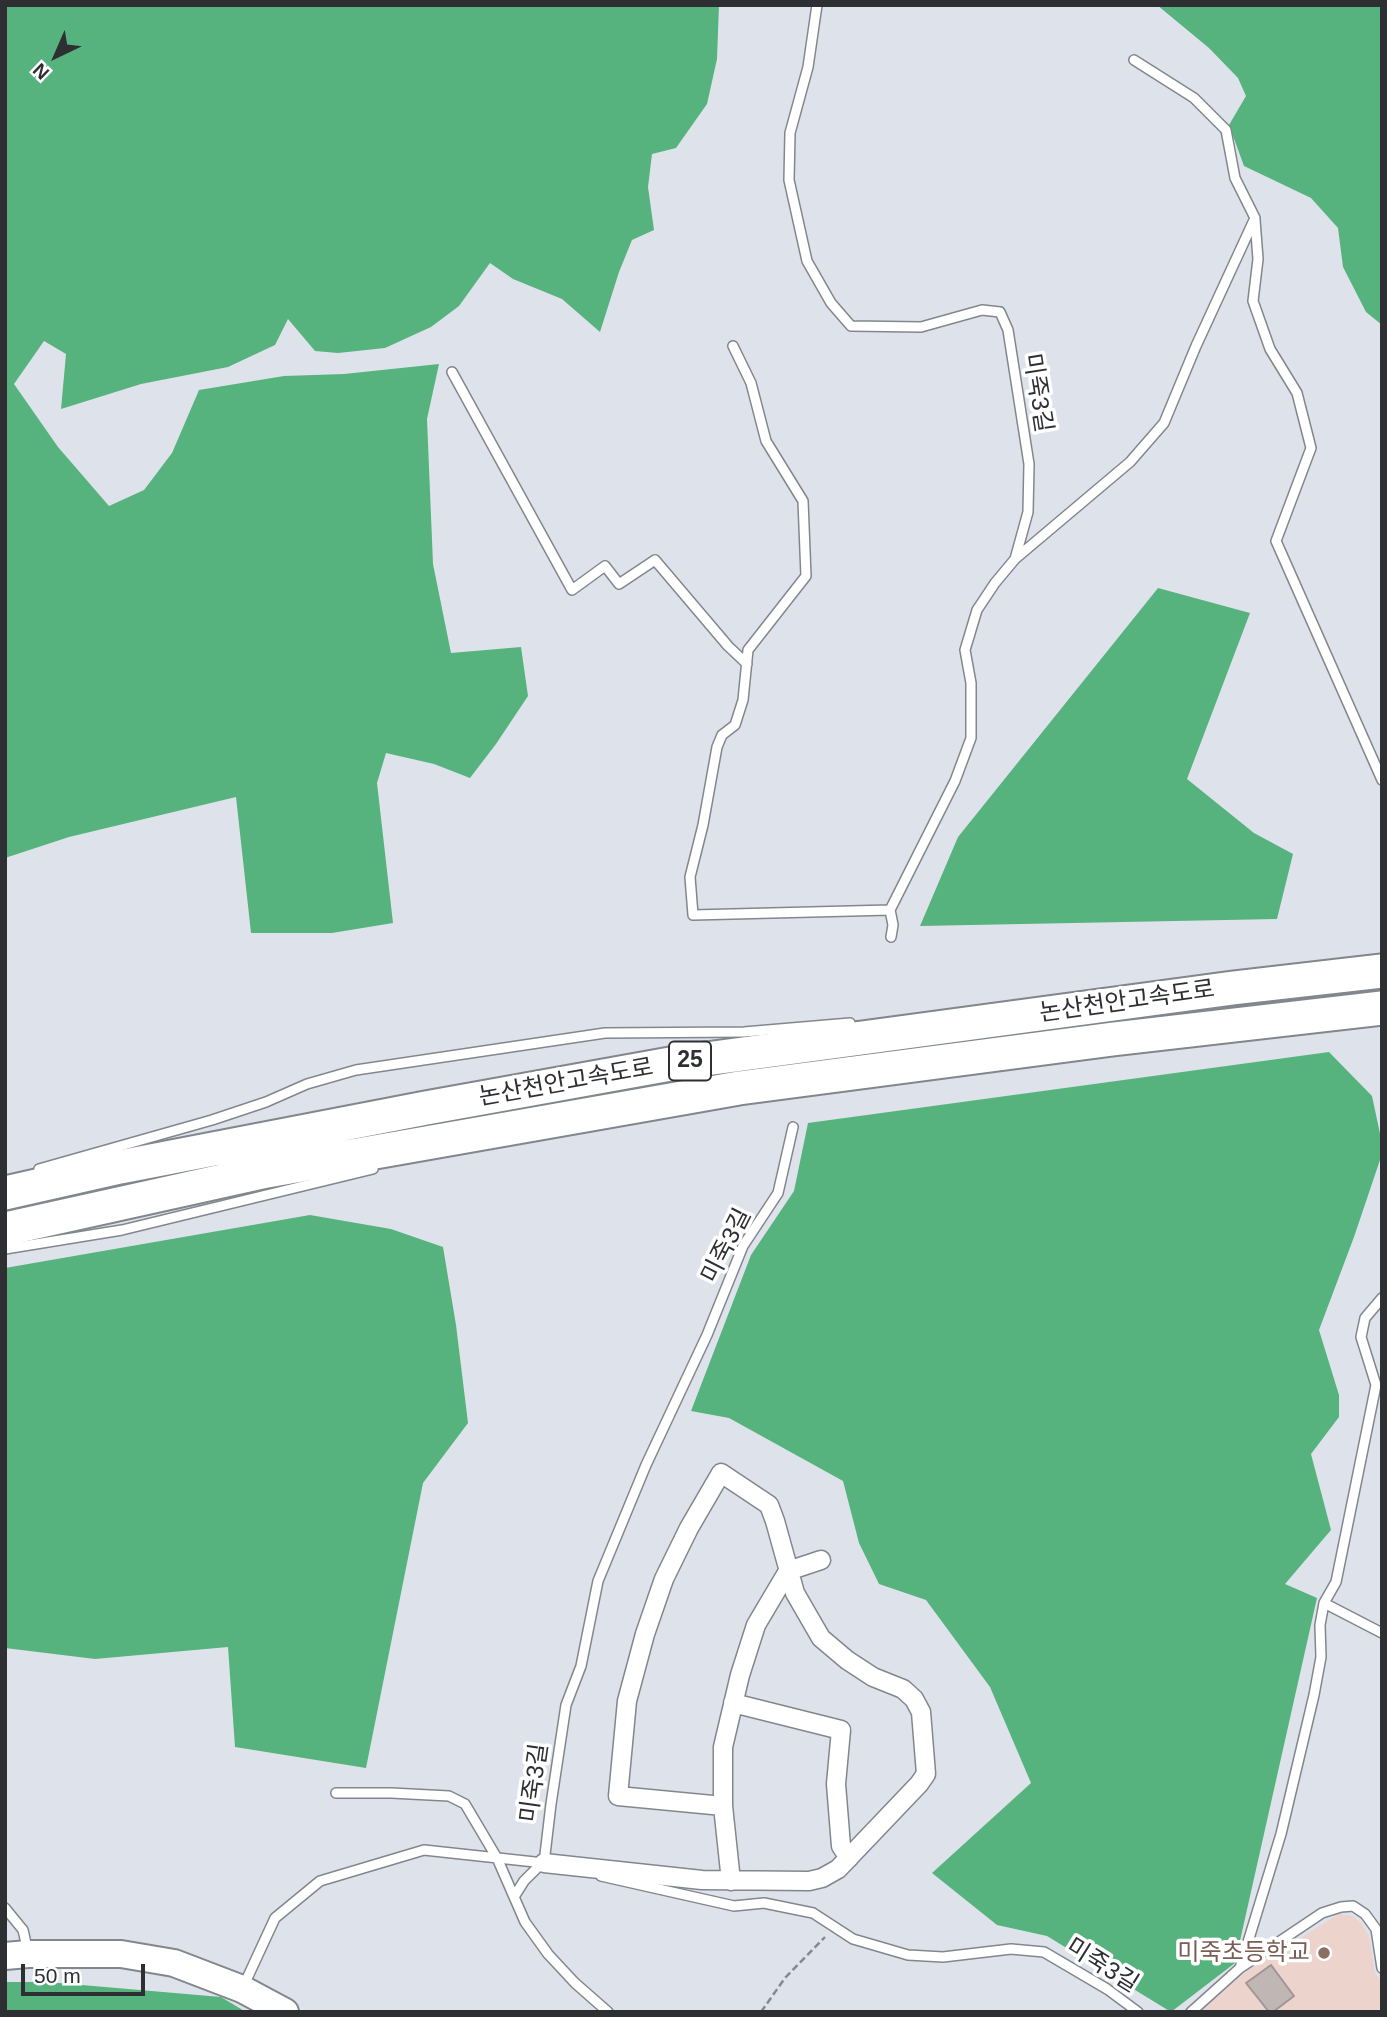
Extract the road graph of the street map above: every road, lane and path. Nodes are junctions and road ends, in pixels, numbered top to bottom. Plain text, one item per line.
1 (817, 5) edge
2 (1134, 60) dead end
3 (1255, 218) junction
4 (733, 346) dead end
5 (452, 372) dead end
6 (1015, 559) junction
7 (747, 664) junction
8 (1382, 780) edge
9 (890, 910) junction
10 (891, 937) dead end
11 (1382, 971) edge
12 (1382, 1009) edge
13 (864, 1022) dead end
14 (586, 1114) junction
15 (793, 1127) dead end
16 (556, 1132) dead end
17 (382, 1167) dead end
18 (16, 1183) edge
19 (5, 1229) edge
20 (5, 1249) edge
21 (1382, 1298) edge
22 (821, 1560) dead end
23 (788, 1571) junction
24 (1325, 1603) junction
25 (1382, 1633) edge
26 (733, 1703) junction
27 (336, 1793) dead end
28 (723, 1806) junction
29 (498, 1858) junction
30 (849, 1858) junction
31 (543, 1863) junction
32 (731, 1881) junction
33 (514, 1897) junction
34 (5, 1908) edge
35 (836, 1927) junction
36 (17, 1955) edge
37 (1240, 1968) junction
38 (1382, 1968) edge
39 (242, 1989) junction
40 (285, 2012) edge
41 (608, 2012) edge
42 (761, 2012) edge
43 (1138, 2012) edge
44 (1191, 2012) edge

1 - 6 lane, 미죽3길
2 - 3 lane
3 - 6 lane
3 - 8 lane
4 - 7 lane
5 - 7 lane
6 - 9 lane, 미죽3길
7 - 9 lane
9 - 10 lane, 미죽3길
11 - 18 highway, 논산천안고속도로 / 25
12 - 14 highway, 논산천안고속도로 / 25
13 - 18 lane
14 - 16 lane
14 - 19 highway, 논산천안고속도로 / 25
15 - 31 lane, 미죽3길
17 - 20 lane
21 - 24 lane
22 - 23 street
23 - 26 street
23 - 28 street
23 - 30 street
24 - 25 lane
24 - 37 lane
26 - 28 street
26 - 30 street
27 - 29 lane
28 - 32 street
29 - 31 lane
29 - 33 lane
29 - 39 lane
30 - 32 street
31 - 32 street
31 - 33 lane
31 - 35 lane, 미죽3길
33 - 41 lane
34 - 36 lane
35 - 42 path
35 - 43 lane, 미죽3길
36 - 39 street
37 - 38 lane
37 - 44 lane
39 - 40 street

